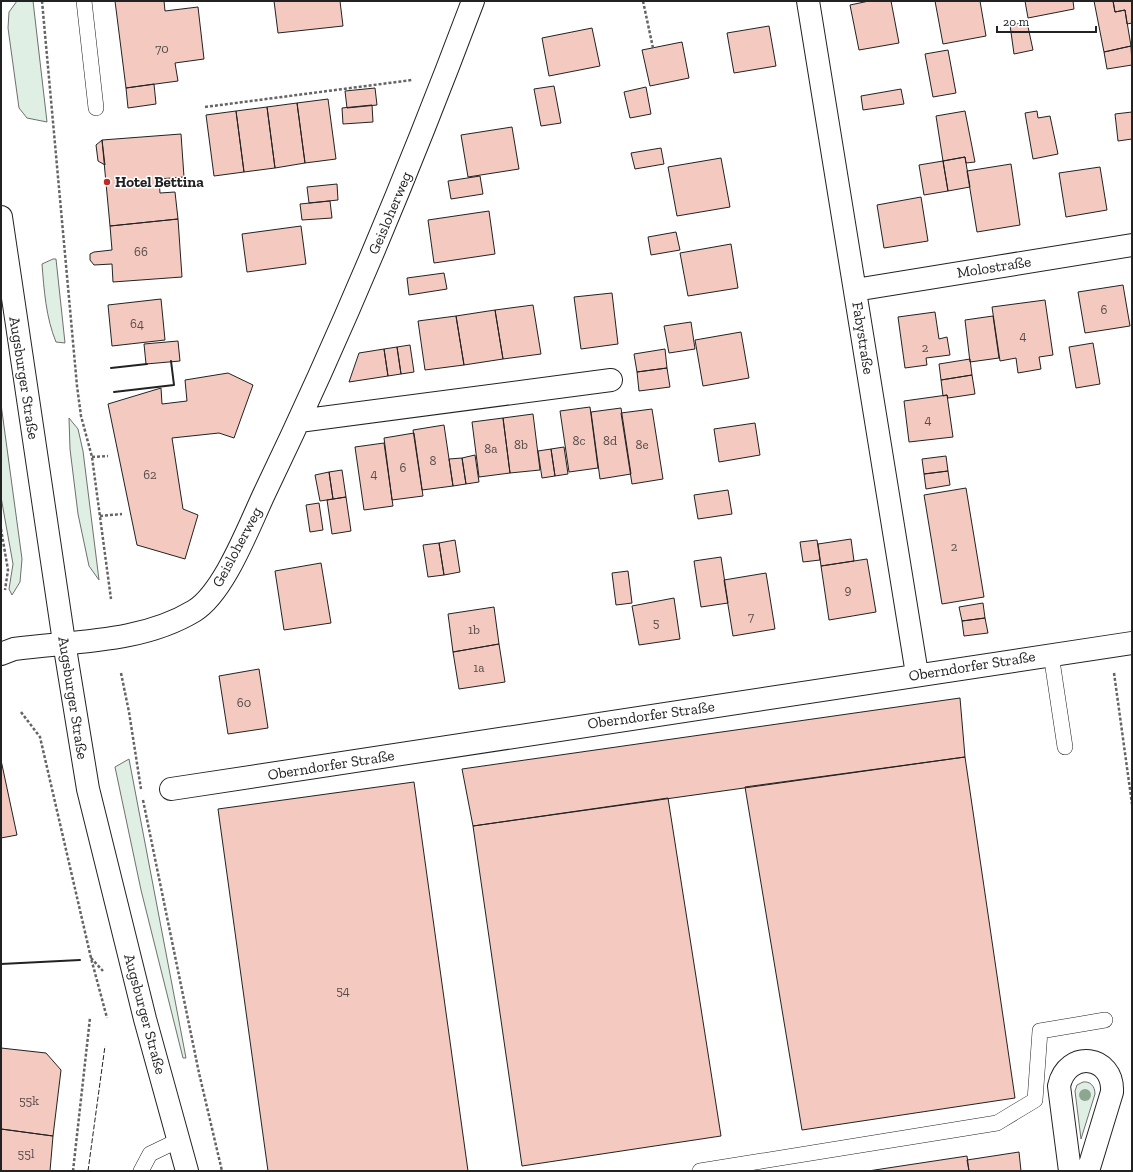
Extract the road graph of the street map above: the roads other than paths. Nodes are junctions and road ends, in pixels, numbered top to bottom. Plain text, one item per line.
1 (84, 1) edge
2 (473, 1) edge
3 (808, 1) edge
4 (96, 108) dead end
5 (1, 217) edge
6 (1132, 245) edge
7 (855, 290) junction
8 (611, 380) dead end
9 (299, 421) junction
10 (64, 642) junction
11 (1132, 643) edge
12 (1, 654) edge
13 (1051, 654) junction
14 (917, 674) junction
15 (1065, 747) dead end
16 (171, 789) dead end
17 (1104, 1020) dead end
18 (1060, 1094) junction
19 (1035, 1100) junction
20 (179, 1140) junction
21 (140, 1171) edge
22 (187, 1171) edge
23 (700, 1171) edge
24 (1070, 1171) edge
25 (1088, 1171) edge

1 - 4 lane
2 - 9 street, Geisloherweg
3 - 7 street, Fabystraße
5 - 10 street, Augsburger Straße
6 - 7 street, Molostraße
7 - 14 street, Fabystraße
8 - 9 street
9 - 10 street, Geisloherweg
10 - 12 street, Geisloherweg
10 - 20 street, Augsburger Straße
11 - 13 street, Oberndorfer Straße
13 - 14 street, Oberndorfer Straße
13 - 15 lane
14 - 16 street, Oberndorfer Straße
17 - 19 lane
18 - 19 lane
18 - 24 street
18 - 25 street
19 - 23 lane
20 - 21 lane
20 - 22 street, Augsburger Straße

